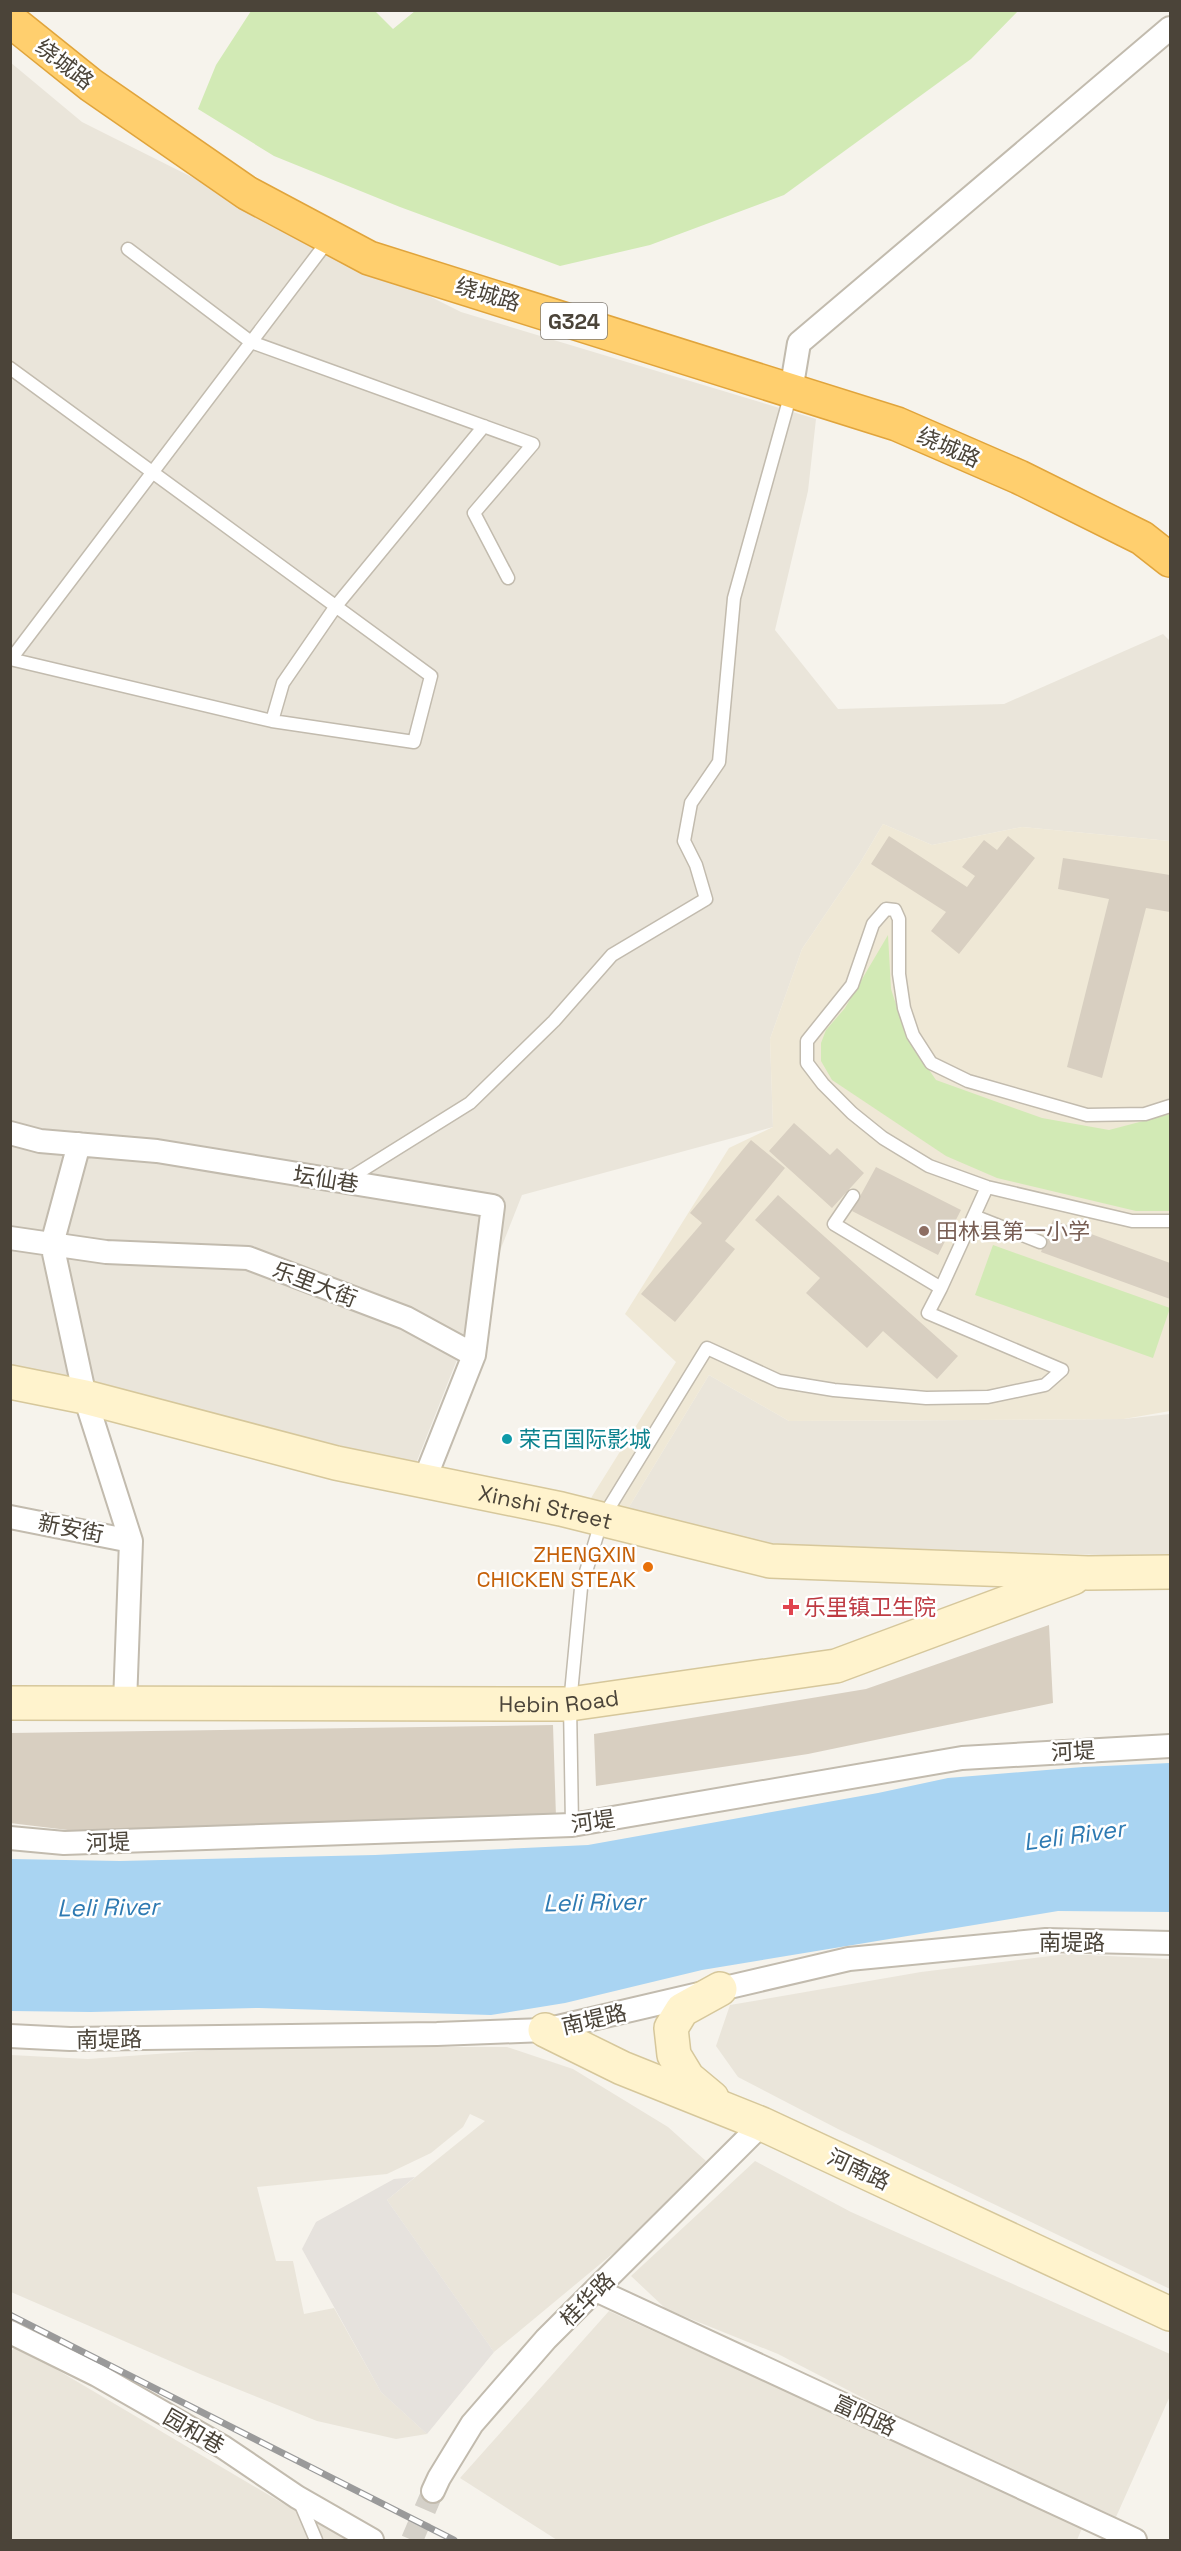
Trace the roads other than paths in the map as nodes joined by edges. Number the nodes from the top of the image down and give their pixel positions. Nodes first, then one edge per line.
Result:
1 (10, 20) edge
2 (1170, 28) edge
3 (330, 237) junction
4 (128, 249) dead end
5 (251, 342) junction
6 (10, 368) edge
7 (791, 391) junction
8 (484, 426) junction
9 (152, 472) junction
10 (1170, 560) edge
11 (508, 578) dead end
12 (336, 606) junction
13 (11, 659) edge
14 (272, 721) junction
15 (1170, 1106) edge
16 (10, 1133) edge
17 (79, 1144) junction
18 (344, 1182) junction
19 (987, 1186) junction
20 (853, 1196) dead end
21 (974, 1215) junction
22 (1170, 1221) edge
23 (10, 1238) edge
24 (1040, 1242) dead end
25 (52, 1244) junction
26 (941, 1288) junction
27 (474, 1355) junction
28 (10, 1382) edge
29 (85, 1397) junction
30 (424, 1481) junction
31 (10, 1517) edge
32 (602, 1519) junction
33 (131, 1541) junction
34 (1001, 1569) junction
35 (1170, 1572) edge
36 (1088, 1573) junction
37 (1001, 1605) junction
38 (10, 1703) edge
39 (125, 1703) junction
40 (570, 1704) junction
41 (1170, 1746) edge
42 (572, 1825) junction
43 (10, 1838) edge
44 (1170, 1943) edge
45 (720, 1989) junction
46 (545, 2030) junction
47 (10, 2036) edge
48 (725, 2109) junction
49 (762, 2124) junction
50 (596, 2290) junction
51 (1170, 2314) edge
52 (10, 2332) edge
53 (433, 2491) tunnel mouth
54 (297, 2497) junction
55 (316, 2541) edge
56 (372, 2541) edge
57 (1135, 2541) edge

1 - 3 highway, 绕城路 / G324
2 - 7 street
3 - 5 lane
3 - 7 highway, 绕城路 / G324
4 - 5 lane
5 - 8 lane
5 - 9 lane
6 - 9 lane
7 - 10 highway, 绕城路 / G324
7 - 18 lane
8 - 11 lane
8 - 12 lane
9 - 12 lane
9 - 13 lane
12 - 14 lane
12 - 14 lane
13 - 14 lane
15 - 19 lane
16 - 17 street, 坛仙巷
17 - 18 street, 坛仙巷
17 - 25 street
18 - 27 street, 坛仙巷
19 - 21 lane
19 - 22 lane
20 - 26 lane
21 - 24 lane
21 - 26 lane
23 - 25 street, 乐里大街
25 - 27 street, 乐里大街
25 - 29 street
26 - 32 lane
27 - 30 street
28 - 29 street, Xinshi Street
29 - 30 street, Xinshi Street
29 - 33 street
30 - 32 street, Xinshi Street
31 - 33 street, 新安街
32 - 34 street, Xinshi Street
32 - 40 lane
33 - 39 street
34 - 36 street, Xinshi Street
34 - 37 street
35 - 36 street, Xinshi Street
36 - 37 street, Hebin Road
37 - 40 street, Hebin Road
38 - 39 street, Hebin Road
39 - 40 street, Hebin Road
40 - 42 lane
41 - 42 street, 河堤
42 - 43 street, 河堤
44 - 45 street, 南堤路
45 - 46 street, 南堤路
45 - 48 street
46 - 47 street, 南堤路
46 - 48 street, 河南路
48 - 49 street, 河南路
49 - 50 street, 桂华路
49 - 51 street, 河南路
50 - 53 street, 桂华路
50 - 57 street, 富阳路
52 - 54 street, 园和巷
54 - 55 lane
54 - 56 street, 园和巷

